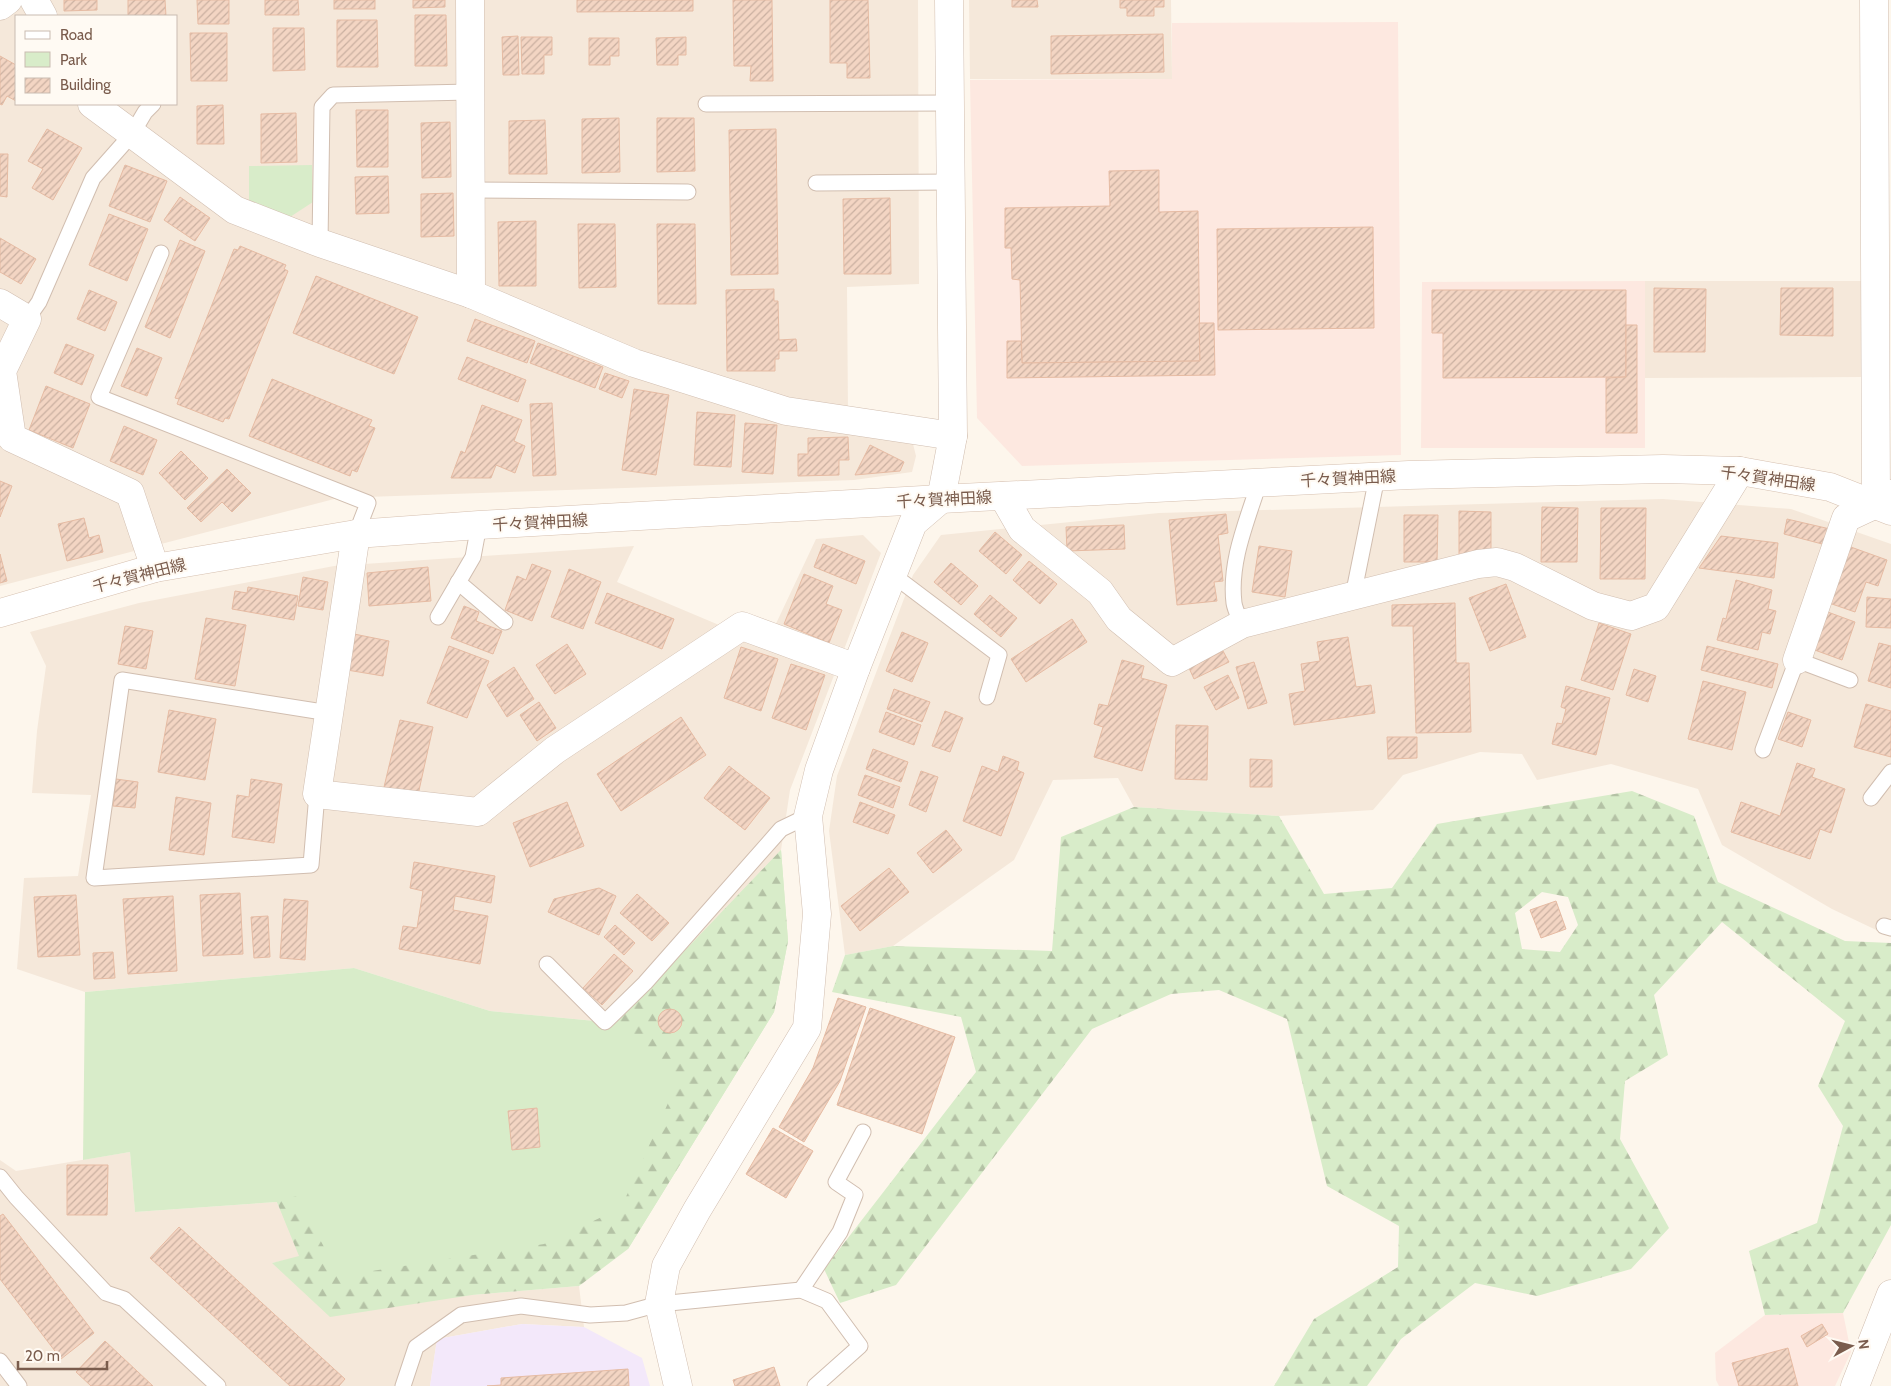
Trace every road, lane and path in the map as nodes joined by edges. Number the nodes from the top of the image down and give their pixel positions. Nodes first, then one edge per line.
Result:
1 (8, 0) edge
2 (34, 0) edge
3 (470, 0) edge
4 (949, 0) edge
5 (1874, 0) edge
6 (0, 6) edge
7 (42, 15) edge
8 (470, 92) junction
9 (950, 103) junction
10 (706, 104) dead end
11 (93, 105) edge
12 (152, 105) edge
13 (132, 134) junction
14 (951, 182) junction
15 (816, 183) dead end
16 (471, 190) junction
17 (688, 192) dead end
18 (320, 243) junction
19 (162, 253) dead end
20 (471, 294) junction
21 (0, 303) edge
22 (27, 319) junction
23 (953, 436) junction
24 (1740, 470) junction
25 (1377, 477) junction
26 (1259, 483) junction
27 (1003, 496) junction
28 (941, 499) junction
29 (1886, 503) edge
30 (479, 525) junction
31 (356, 534) junction
32 (155, 568) junction
33 (893, 575) junction
34 (458, 582) junction
35 (1353, 596) junction
36 (0, 613) edge
37 (438, 617) dead end
38 (504, 622) dead end
39 (1242, 624) junction
40 (1797, 660) junction
41 (856, 668) junction
42 (1850, 680) dead end
43 (987, 697) dead end
44 (329, 714) junction
45 (1763, 750) dead end
46 (1891, 772) edge
47 (316, 794) junction
48 (1871, 798) dead end
49 (808, 816) junction
50 (547, 964) dead end
51 (863, 1132) dead end
52 (0, 1177) edge
53 (801, 1290) junction
54 (1891, 1294) edge
55 (660, 1304) junction
56 (0, 1361) edge
57 (19, 1386) edge
58 (218, 1386) edge
59 (403, 1386) edge
60 (678, 1386) edge
61 (815, 1386) edge
62 (1855, 1386) edge

1 - 6 street
2 - 7 street
3 - 8 street
4 - 9 street
5 - 29 street
8 - 16 street
8 - 18 lane
9 - 10 lane
9 - 14 street
11 - 13 street
12 - 13 lane
13 - 18 street
13 - 22 lane
14 - 15 lane
14 - 23 street
16 - 17 lane
16 - 20 street
18 - 20 street
19 - 31 lane
20 - 23 street
21 - 22 street
22 - 32 street
23 - 28 street
24 - 25 street, 千々賀神田線
24 - 29 street, 千々賀神田線
24 - 35 street
25 - 26 street, 千々賀神田線
25 - 35 lane
26 - 27 street, 千々賀神田線
26 - 39 lane
27 - 28 street, 千々賀神田線
27 - 39 street
28 - 30 street, 千々賀神田線
28 - 33 street
29 - 40 street
30 - 31 street, 千々賀神田線
30 - 34 lane
31 - 32 street, 千々賀神田線
31 - 44 street
32 - 36 street, 千々賀神田線
33 - 41 street
33 - 43 lane
34 - 37 lane
34 - 38 lane
35 - 39 street
40 - 42 lane
40 - 45 lane
41 - 47 street
41 - 49 street
44 - 47 street
44 - 47 lane
46 - 48 lane
49 - 50 lane
49 - 55 street
51 - 53 lane
52 - 58 lane
53 - 55 lane
53 - 61 lane
54 - 62 street
55 - 59 lane
55 - 60 street
56 - 57 lane

